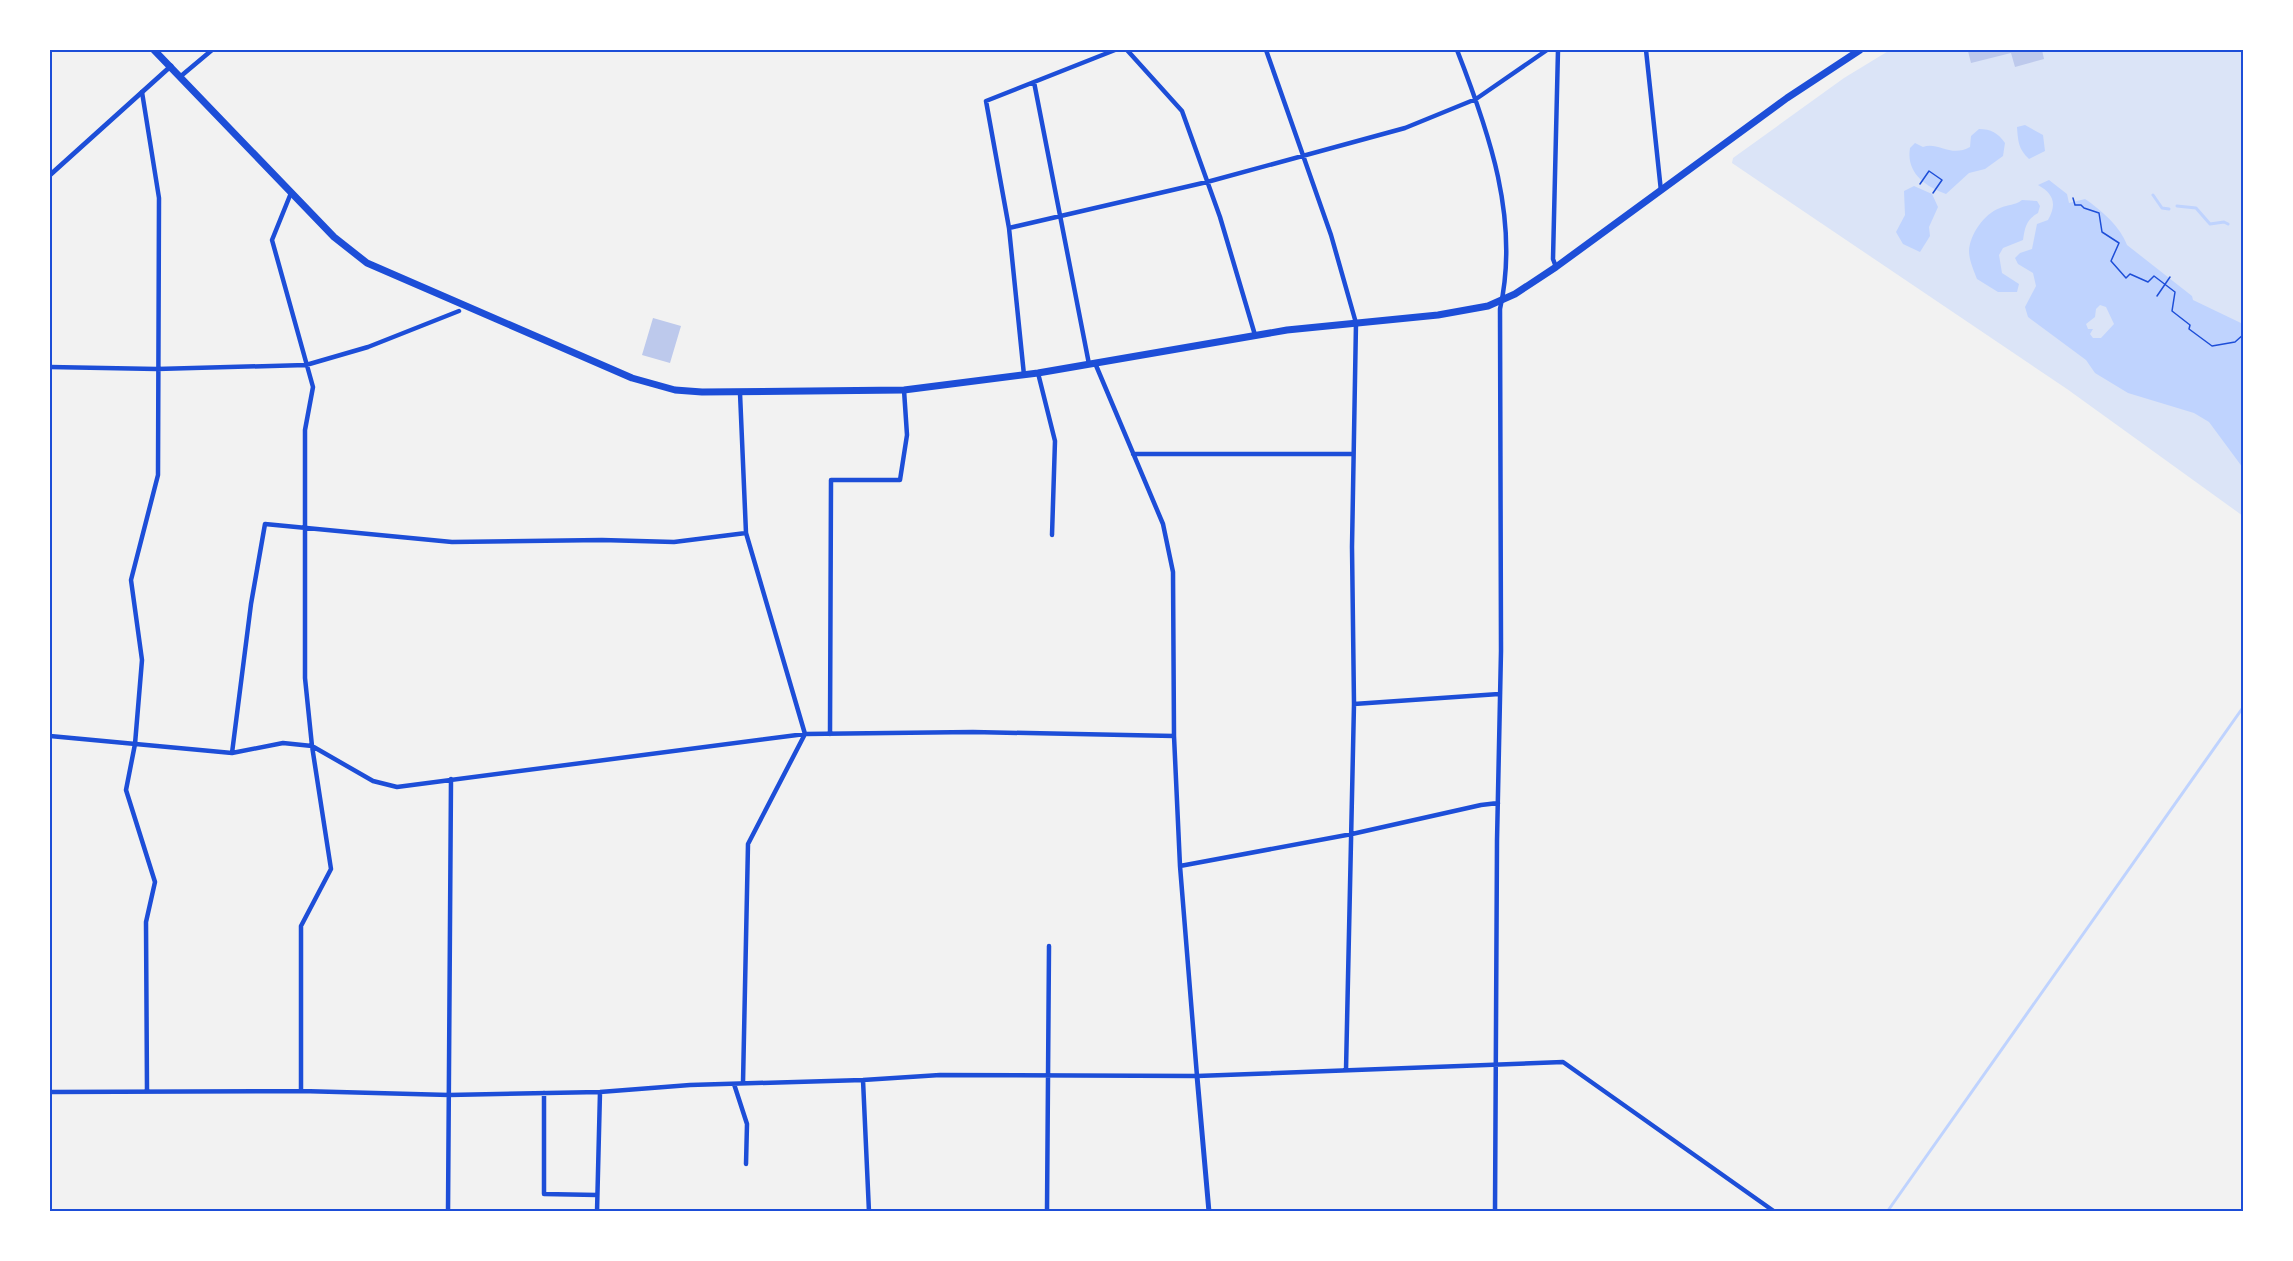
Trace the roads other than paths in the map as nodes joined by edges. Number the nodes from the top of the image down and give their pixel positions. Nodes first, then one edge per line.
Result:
1 (154, 50) edge
2 (212, 50) edge
3 (1115, 50) edge
4 (1126, 50) edge
5 (1266, 50) edge
6 (1457, 50) edge
7 (1547, 50) edge
8 (1558, 50) edge
9 (1646, 50) edge
10 (1860, 50) edge
11 (171, 66) junction
12 (181, 76) junction
13 (1034, 82) junction
14 (142, 92) junction
15 (1476, 99) junction
16 (1305, 156) junction
17 (50, 175) edge
18 (1207, 182) junction
19 (1661, 191) junction
20 (291, 193) junction
21 (1060, 216) junction
22 (1010, 228) junction
23 (1556, 267) junction
24 (1502, 301) junction
25 (459, 311) dead end
26 (1356, 322) junction
27 (1255, 335) junction
28 (1092, 364) junction
29 (306, 366) junction
30 (50, 367) edge
31 (157, 369) junction
32 (1038, 373) junction
33 (1024, 375) junction
34 (904, 390) junction
35 (740, 393) junction
36 (1133, 454) junction
37 (1353, 454) junction
38 (305, 526) junction
39 (746, 533) junction
40 (1052, 535) dead end
41 (1499, 694) junction
42 (1354, 704) junction
43 (805, 734) junction
44 (830, 734) junction
45 (50, 736) edge
46 (1174, 736) junction
47 (135, 744) junction
48 (312, 746) junction
49 (232, 753) junction
50 (451, 779) junction
51 (1498, 803) junction
52 (1352, 834) junction
53 (1180, 866) junction
54 (1049, 946) dead end
55 (1496, 1065) junction
56 (1346, 1070) junction
57 (1049, 1076) junction
58 (1197, 1076) junction
59 (863, 1080) junction
60 (743, 1083) junction
61 (734, 1084) junction
62 (147, 1091) junction
63 (301, 1091) junction
64 (50, 1092) edge
65 (600, 1092) junction
66 (544, 1093) junction
67 (449, 1095) junction
68 (746, 1164) dead end
69 (597, 1196) junction
70 (448, 1212) edge
71 (597, 1212) edge
72 (869, 1212) edge
73 (1047, 1212) edge
74 (1209, 1212) edge
75 (1495, 1212) edge
76 (1775, 1212) edge

1 - 11 main road
2 - 12 street
3 - 13 street
4 - 18 street
5 - 16 street
6 - 15 street
7 - 15 street
8 - 23 street
9 - 19 street
10 - 19 main road
11 - 12 main road
11 - 14 street
12 - 20 main road
13 - 21 street
13 - 22 street
14 - 17 street
14 - 31 street
15 - 16 street
15 - 24 street
16 - 18 street
16 - 26 street
18 - 21 street
18 - 27 street
19 - 23 main road
20 - 29 street
20 - 35 main road
21 - 22 street
21 - 28 street
22 - 33 street
23 - 24 main road
24 - 26 main road
24 - 41 street
25 - 29 street
26 - 27 main road
26 - 37 street
27 - 28 main road
28 - 32 main road
28 - 36 street
29 - 31 street
29 - 38 street
30 - 31 street
31 - 47 street
32 - 33 main road
32 - 40 street
33 - 34 main road
34 - 35 main road
34 - 44 street
35 - 39 street
36 - 37 street
36 - 46 street
37 - 42 street
38 - 39 street
38 - 48 street
38 - 49 street
39 - 43 street
41 - 42 street
41 - 51 street
42 - 52 street
43 - 44 street
43 - 50 street
43 - 60 street
44 - 46 street
45 - 47 street
46 - 53 street
47 - 49 street
47 - 62 street
48 - 49 street
48 - 50 street
48 - 63 street
50 - 67 street
51 - 52 street
51 - 55 street
52 - 53 street
52 - 56 street
53 - 58 street
54 - 57 street
55 - 56 street
55 - 75 street
55 - 76 street
56 - 58 street
57 - 58 street
57 - 59 street
57 - 73 street
58 - 74 street
59 - 60 street
59 - 72 street
60 - 61 street
61 - 65 street
61 - 68 street
62 - 63 street
62 - 64 street
63 - 67 street
65 - 66 street
65 - 69 street
66 - 67 street
66 - 69 street
67 - 70 street
69 - 71 street

